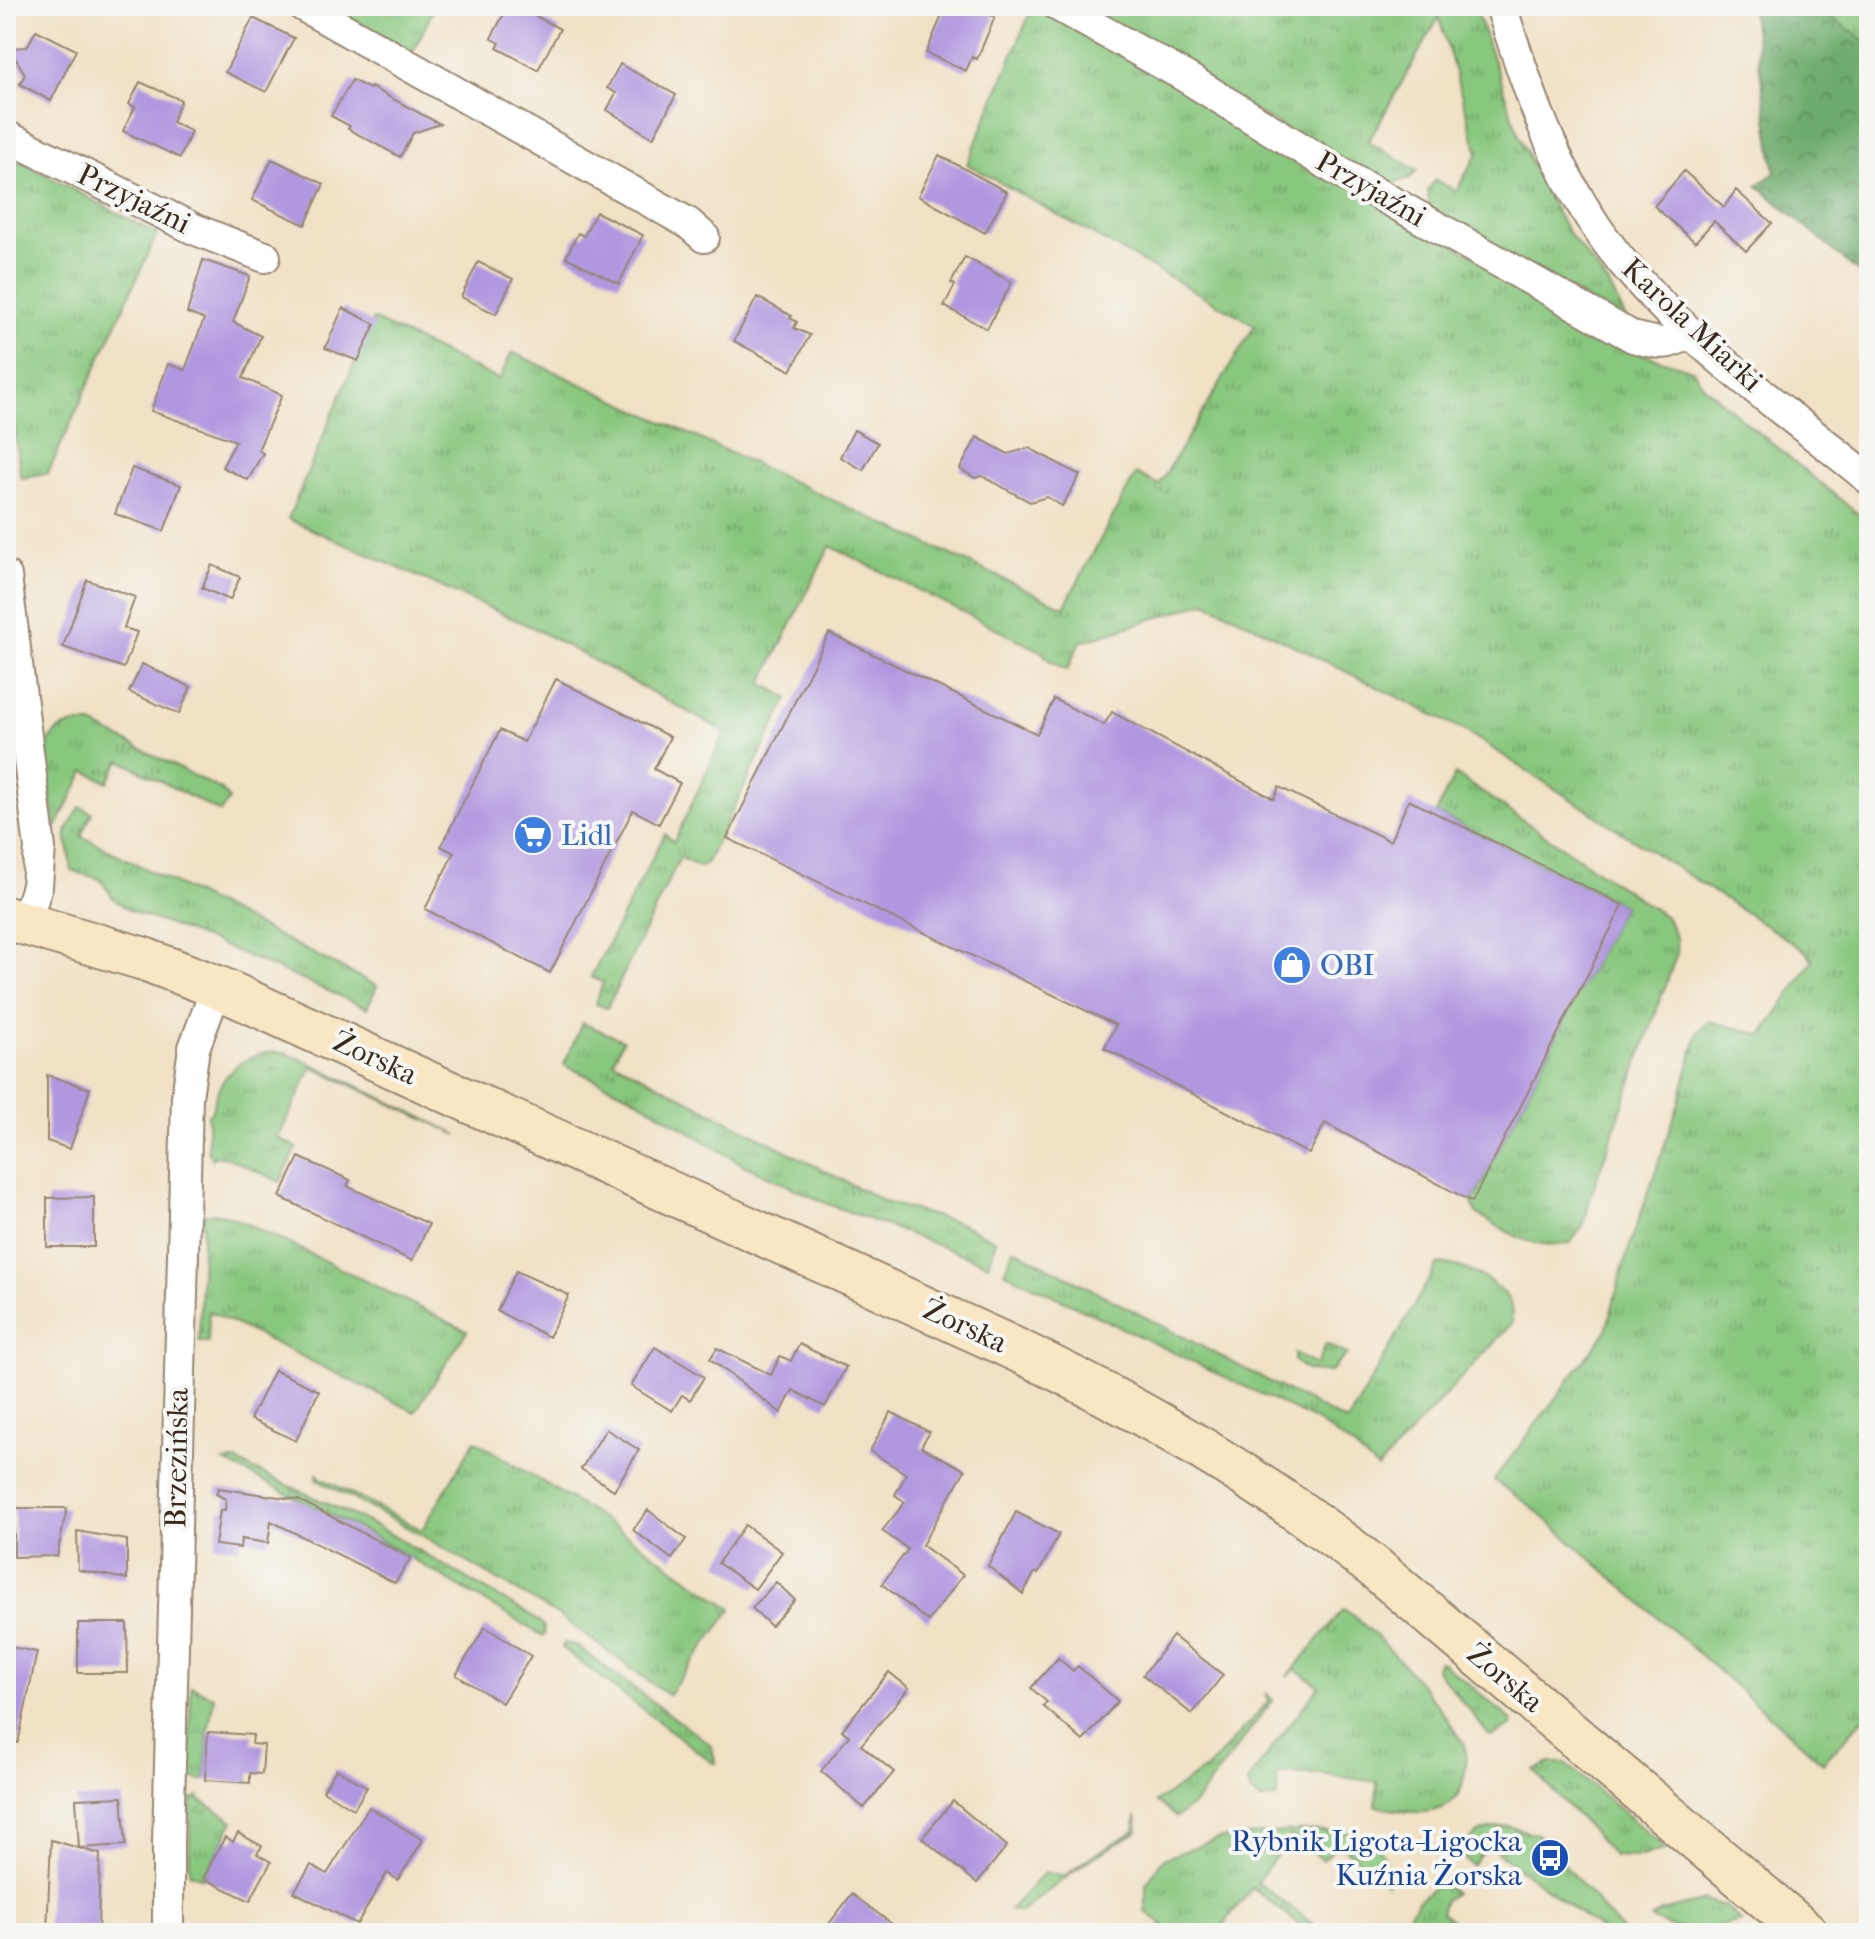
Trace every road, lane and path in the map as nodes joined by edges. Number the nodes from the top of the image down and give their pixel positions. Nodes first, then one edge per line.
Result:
1 (303, 6) edge
2 (1058, 6) edge
3 (1501, 6) edge
4 (6, 136) edge
5 (704, 237) dead end
6 (265, 257) dead end
7 (1690, 332) junction
8 (1869, 479) edge
9 (6, 576) edge
10 (15, 921) edge
11 (217, 987) junction
12 (168, 1933) edge
13 (1807, 1933) edge

1 - 5 street
2 - 7 street, Przyjaźni
3 - 7 street, Karola Miarki
4 - 6 street, Przyjaźni
7 - 8 street, Karola Miarki
9 - 10 street
10 - 11 main road, Żorska
11 - 12 street, Brzezińska
11 - 13 main road, Żorska

